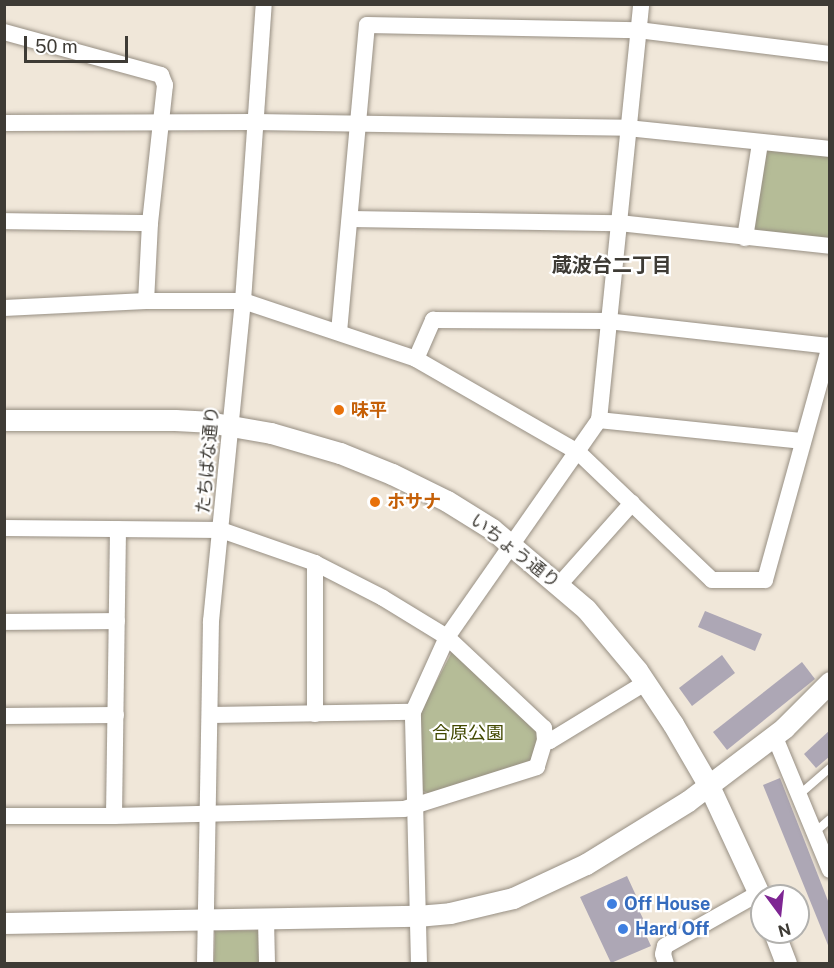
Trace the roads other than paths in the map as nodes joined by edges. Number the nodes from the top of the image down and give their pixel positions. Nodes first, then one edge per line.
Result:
1 (264, 4) edge
2 (641, 4) edge
3 (638, 30) junction
4 (4, 32) edge
5 (830, 54) edge
6 (161, 122) junction
7 (255, 122) junction
8 (4, 123) edge
9 (358, 125) junction
10 (628, 128) junction
11 (759, 143) junction
12 (830, 150) edge
13 (350, 219) junction
14 (4, 220) edge
15 (150, 223) junction
16 (619, 223) junction
17 (745, 238) junction
18 (830, 246) edge
19 (146, 301) junction
20 (243, 302) junction
21 (4, 308) edge
22 (607, 321) junction
23 (339, 332) junction
24 (829, 346) edge
25 (416, 359) junction
26 (4, 420) edge
27 (599, 420) junction
28 (229, 425) junction
29 (803, 441) junction
30 (578, 452) junction
31 (632, 503) junction
32 (4, 528) edge
33 (118, 529) junction
34 (221, 530) junction
35 (511, 544) junction
36 (315, 563) junction
37 (559, 585) junction
38 (117, 621) junction
39 (4, 622) edge
40 (447, 637) junction
41 (645, 682) junction
42 (830, 682) edge
43 (413, 712) junction
44 (315, 714) junction
45 (116, 715) junction
46 (211, 715) junction
47 (4, 716) edge
48 (774, 735) junction
49 (545, 740) junction
50 (830, 768) edge
51 (709, 786) junction
52 (800, 794) junction
53 (415, 807) junction
54 (210, 814) junction
55 (4, 816) edge
56 (114, 816) junction
57 (830, 819) edge
58 (815, 832) junction
59 (830, 870) edge
60 (755, 884) edge
61 (750, 903) edge
62 (417, 916) junction
63 (208, 919) junction
64 (266, 919) junction
65 (4, 923) edge
66 (779, 944) edge
67 (205, 963) edge
68 (267, 963) edge
69 (419, 963) edge
70 (666, 963) edge
71 (786, 963) edge

1 - 7 street, たちばな通り
2 - 3 street
3 - 5 street
3 - 9 street
3 - 10 street
4 - 6 street
6 - 7 street
6 - 8 street
6 - 15 street
7 - 9 street
7 - 20 street, たちばな通り
9 - 10 street
9 - 13 street
10 - 11 street
10 - 16 street
11 - 12 street
11 - 17 street
13 - 16 street
13 - 23 street
14 - 15 street
15 - 19 street
16 - 17 street
16 - 22 street
17 - 18 street
19 - 20 street
19 - 21 street
20 - 23 street
20 - 28 street, たちばな通り
22 - 24 street
22 - 25 street
22 - 27 street
23 - 25 street
24 - 29 street
25 - 30 street
26 - 28 street, いちょう通り
27 - 29 street
27 - 30 street
28 - 34 street, たちばな通り
28 - 35 street, いちょう通り
29 - 31 street
30 - 31 street
30 - 35 street
31 - 37 street
32 - 33 street
33 - 34 street
33 - 38 street
34 - 36 street
34 - 46 street, たちばな通り
35 - 37 street, いちょう通り
35 - 40 street
36 - 40 street
36 - 44 street
37 - 41 street, いちょう通り
38 - 39 street
38 - 45 street
40 - 43 street
40 - 49 street
41 - 49 street
41 - 51 street, いちょう通り
42 - 48 street
43 - 44 street
43 - 53 street
44 - 46 street
45 - 47 street
45 - 56 street
46 - 54 street, たちばな通り
48 - 51 street
48 - 52 street
49 - 53 street
50 - 52 lane
51 - 60 street, いちょう通り
51 - 62 street
52 - 58 street
53 - 54 street
53 - 62 street
54 - 56 street
54 - 63 street, たちばな通り
55 - 56 street
57 - 58 lane
58 - 59 street
61 - 70 street
62 - 64 street
62 - 69 street
63 - 64 street
63 - 65 street
63 - 67 street, たちばな通り
64 - 68 street
66 - 71 street

